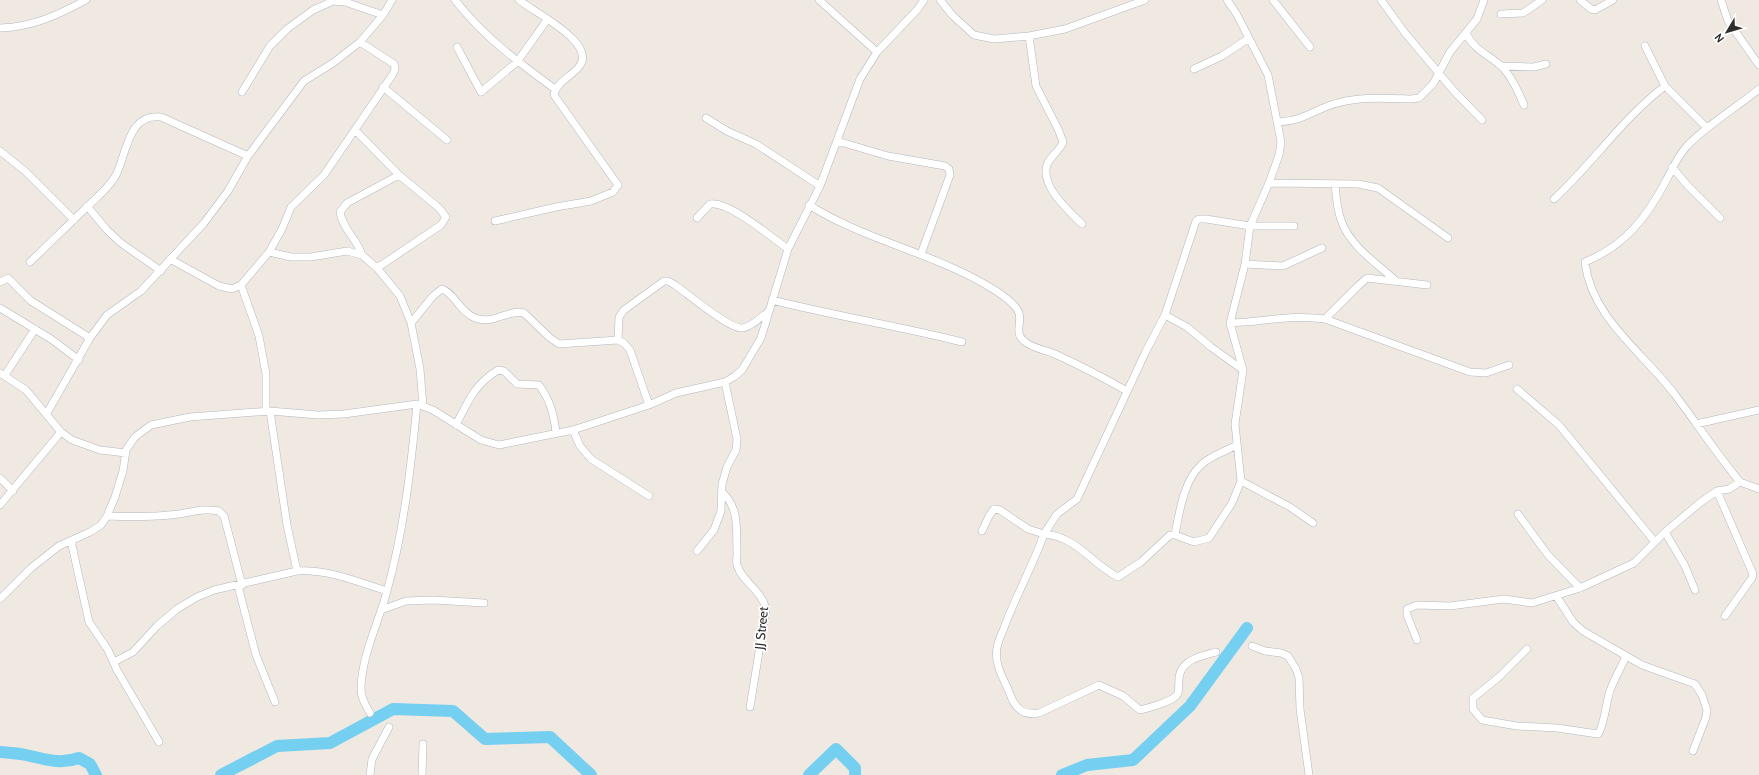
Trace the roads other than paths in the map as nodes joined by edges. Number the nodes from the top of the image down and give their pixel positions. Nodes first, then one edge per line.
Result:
1 (86, 0) edge
2 (392, 0) edge
3 (455, 0) edge
4 (519, 0) edge
5 (819, 0) edge
6 (924, 0) edge
7 (940, 0) edge
8 (1145, 0) edge
9 (1227, 0) edge
10 (1273, 0) edge
11 (1381, 0) edge
12 (1484, 0) edge
13 (1542, 0) edge
14 (1580, 0) edge
15 (1613, 0) edge
16 (1721, 0) edge
17 (1501, 14) dead end
18 (383, 15) junction
19 (547, 20) junction
20 (0, 28) edge
21 (1466, 33) junction
22 (1029, 36) junction
23 (1249, 38) junction
24 (360, 42) junction
25 (1645, 46) dead end
26 (457, 47) dead end
27 (1310, 48) dead end
28 (877, 52) junction
29 (517, 62) junction
30 (1546, 64) dead end
31 (1759, 65) edge
32 (1501, 66) junction
33 (1194, 69) dead end
34 (1438, 72) junction
35 (1665, 86) junction
36 (383, 87) junction
37 (556, 89) junction
38 (1759, 89) edge
39 (242, 92) dead end
40 (1524, 104) dead end
41 (706, 118) dead end
42 (1482, 120) dead end
43 (1279, 122) junction
44 (1706, 127) junction
45 (355, 130) junction
46 (446, 140) dead end
47 (837, 141) junction
48 (0, 151) edge
49 (248, 156) junction
50 (1672, 167) junction
51 (399, 175) junction
52 (1269, 183) junction
53 (1335, 184) junction
54 (820, 186) junction
55 (1554, 199) dead end
56 (809, 205) junction
57 (87, 206) junction
58 (697, 218) dead end
59 (1720, 218) dead end
60 (74, 220) junction
61 (495, 221) dead end
62 (1082, 224) dead end
63 (1250, 226) junction
64 (1294, 226) dead end
65 (1448, 238) dead end
66 (1322, 248) dead end
67 (788, 249) junction
68 (269, 252) junction
69 (921, 254) junction
70 (362, 255) junction
71 (170, 259) junction
72 (30, 262) dead end
73 (1245, 264) junction
74 (377, 268) junction
75 (161, 271) junction
76 (1395, 280) junction
77 (0, 282) edge
78 (1427, 284) dead end
79 (240, 285) junction
80 (772, 300) junction
81 (0, 308) edge
82 (769, 311) junction
83 (1165, 315) junction
84 (1325, 319) junction
85 (411, 323) junction
86 (1230, 323) junction
87 (35, 329) junction
88 (90, 338) junction
89 (618, 340) junction
90 (962, 342) dead end
91 (78, 360) junction
92 (1509, 365) dead end
93 (1243, 370) junction
94 (2, 374) edge
95 (725, 382) junction
96 (1517, 389) dead end
97 (1127, 391) junction
98 (420, 405) junction
99 (648, 405) junction
100 (1759, 410) edge
101 (268, 411) junction
102 (47, 413) junction
103 (456, 424) junction
104 (1696, 424) junction
105 (573, 430) junction
106 (61, 432) junction
107 (556, 433) junction
108 (1237, 445) junction
109 (126, 453) junction
110 (0, 478) edge
111 (1241, 481) junction
112 (1740, 482) junction
113 (1758, 486) edge
114 (13, 491) junction
115 (1717, 491) junction
116 (722, 492) junction
117 (649, 496) dead end
118 (0, 504) edge
119 (1518, 514) dead end
120 (107, 516) junction
121 (1313, 523) dead end
122 (982, 532) dead end
123 (1665, 532) junction
124 (1044, 534) junction
125 (1175, 534) junction
126 (71, 541) junction
127 (1654, 542) junction
128 (697, 552) dead end
129 (297, 571) junction
130 (240, 585) junction
131 (1580, 588) junction
132 (1695, 590) dead end
133 (388, 591) junction
134 (1557, 597) junction
135 (0, 599) edge
136 (484, 603) dead end
137 (381, 610) junction
138 (1725, 616) dead end
139 (1416, 640) dead end
140 (1252, 646) dead end
141 (1527, 649) dead end
142 (1216, 652) dead end
143 (1626, 656) junction
144 (114, 662) junction
145 (275, 702) dead end
146 (750, 707) dead end
147 (370, 713) dead end
148 (389, 726) dead end
149 (159, 742) dead end
150 (423, 744) dead end
151 (1693, 751) dead end
152 (370, 775) edge
153 (422, 775) edge
154 (1309, 775) edge

1 - 20 street
2 - 18 street
3 - 29 street
4 - 19 street
5 - 28 street
6 - 28 street
7 - 22 street
8 - 22 street
9 - 23 street
10 - 27 street
11 - 34 street
12 - 21 street
13 - 17 street
14 - 15 street
16 - 31 street
18 - 24 street
18 - 39 street
19 - 29 street
19 - 37 street
21 - 32 street
21 - 34 street
22 - 62 street
23 - 33 street
23 - 43 street
24 - 36 street
24 - 49 street
25 - 35 street
26 - 29 street
28 - 47 street
29 - 37 street
30 - 32 street
32 - 40 street
34 - 42 street
34 - 43 street
35 - 44 street
35 - 55 street
36 - 45 street
36 - 46 street
37 - 61 street
38 - 44 street
41 - 54 street
43 - 52 street
44 - 50 street
45 - 51 street
45 - 68 street
47 - 54 street
47 - 69 street
48 - 60 street
49 - 57 street
49 - 71 street
50 - 59 street
50 - 104 street
51 - 70 street
51 - 74 street
52 - 53 street
52 - 63 street
53 - 65 street
53 - 76 street
54 - 56 street
56 - 67 street
56 - 69 street
57 - 60 street
57 - 75 street
58 - 67 street
60 - 72 street
63 - 64 street
63 - 73 street
63 - 83 street
66 - 73 street
67 - 80 street
68 - 70 street
68 - 79 street
69 - 97 street
70 - 74 street
71 - 75 street
71 - 79 street
73 - 86 street
74 - 85 street
75 - 88 street
76 - 78 street
76 - 84 street
77 - 88 street
79 - 101 street
80 - 82 street
80 - 90 street
81 - 87 street
82 - 89 street
82 - 95 street
83 - 93 street
83 - 97 street
84 - 86 street
84 - 92 street
85 - 89 street
85 - 98 street
86 - 93 street
87 - 91 street
87 - 94 street
88 - 91 street
89 - 99 street
91 - 102 street
93 - 108 street
94 - 102 street
95 - 99 street
95 - 116 street
96 - 127 street
97 - 124 street
98 - 101 street
98 - 103 street
98 - 133 street
99 - 105 street
100 - 104 street
101 - 109 street
101 - 129 street
102 - 106 street
103 - 107 street
103 - 107 street
104 - 112 street
105 - 107 street
105 - 117 street
106 - 109 street
106 - 114 street
108 - 111 street
108 - 125 street
109 - 120 street
110 - 114 street
111 - 121 street
111 - 125 street
112 - 113 street
112 - 115 street
114 - 118 street
115 - 123 street
115 - 138 street
116 - 128 street
116 - 146 street, JJ Street
119 - 131 street
120 - 126 street
120 - 130 street
122 - 124 street
123 - 127 street
123 - 132 street
124 - 125 street
124 - 142 street
126 - 135 street
126 - 144 street
127 - 131 street
129 - 130 street
129 - 133 street
130 - 144 street
130 - 145 street
131 - 134 street
133 - 137 street
134 - 139 street
134 - 143 street
136 - 137 street
137 - 147 street
140 - 154 street
141 - 143 street
143 - 151 street
144 - 149 street
148 - 152 street
150 - 153 street

